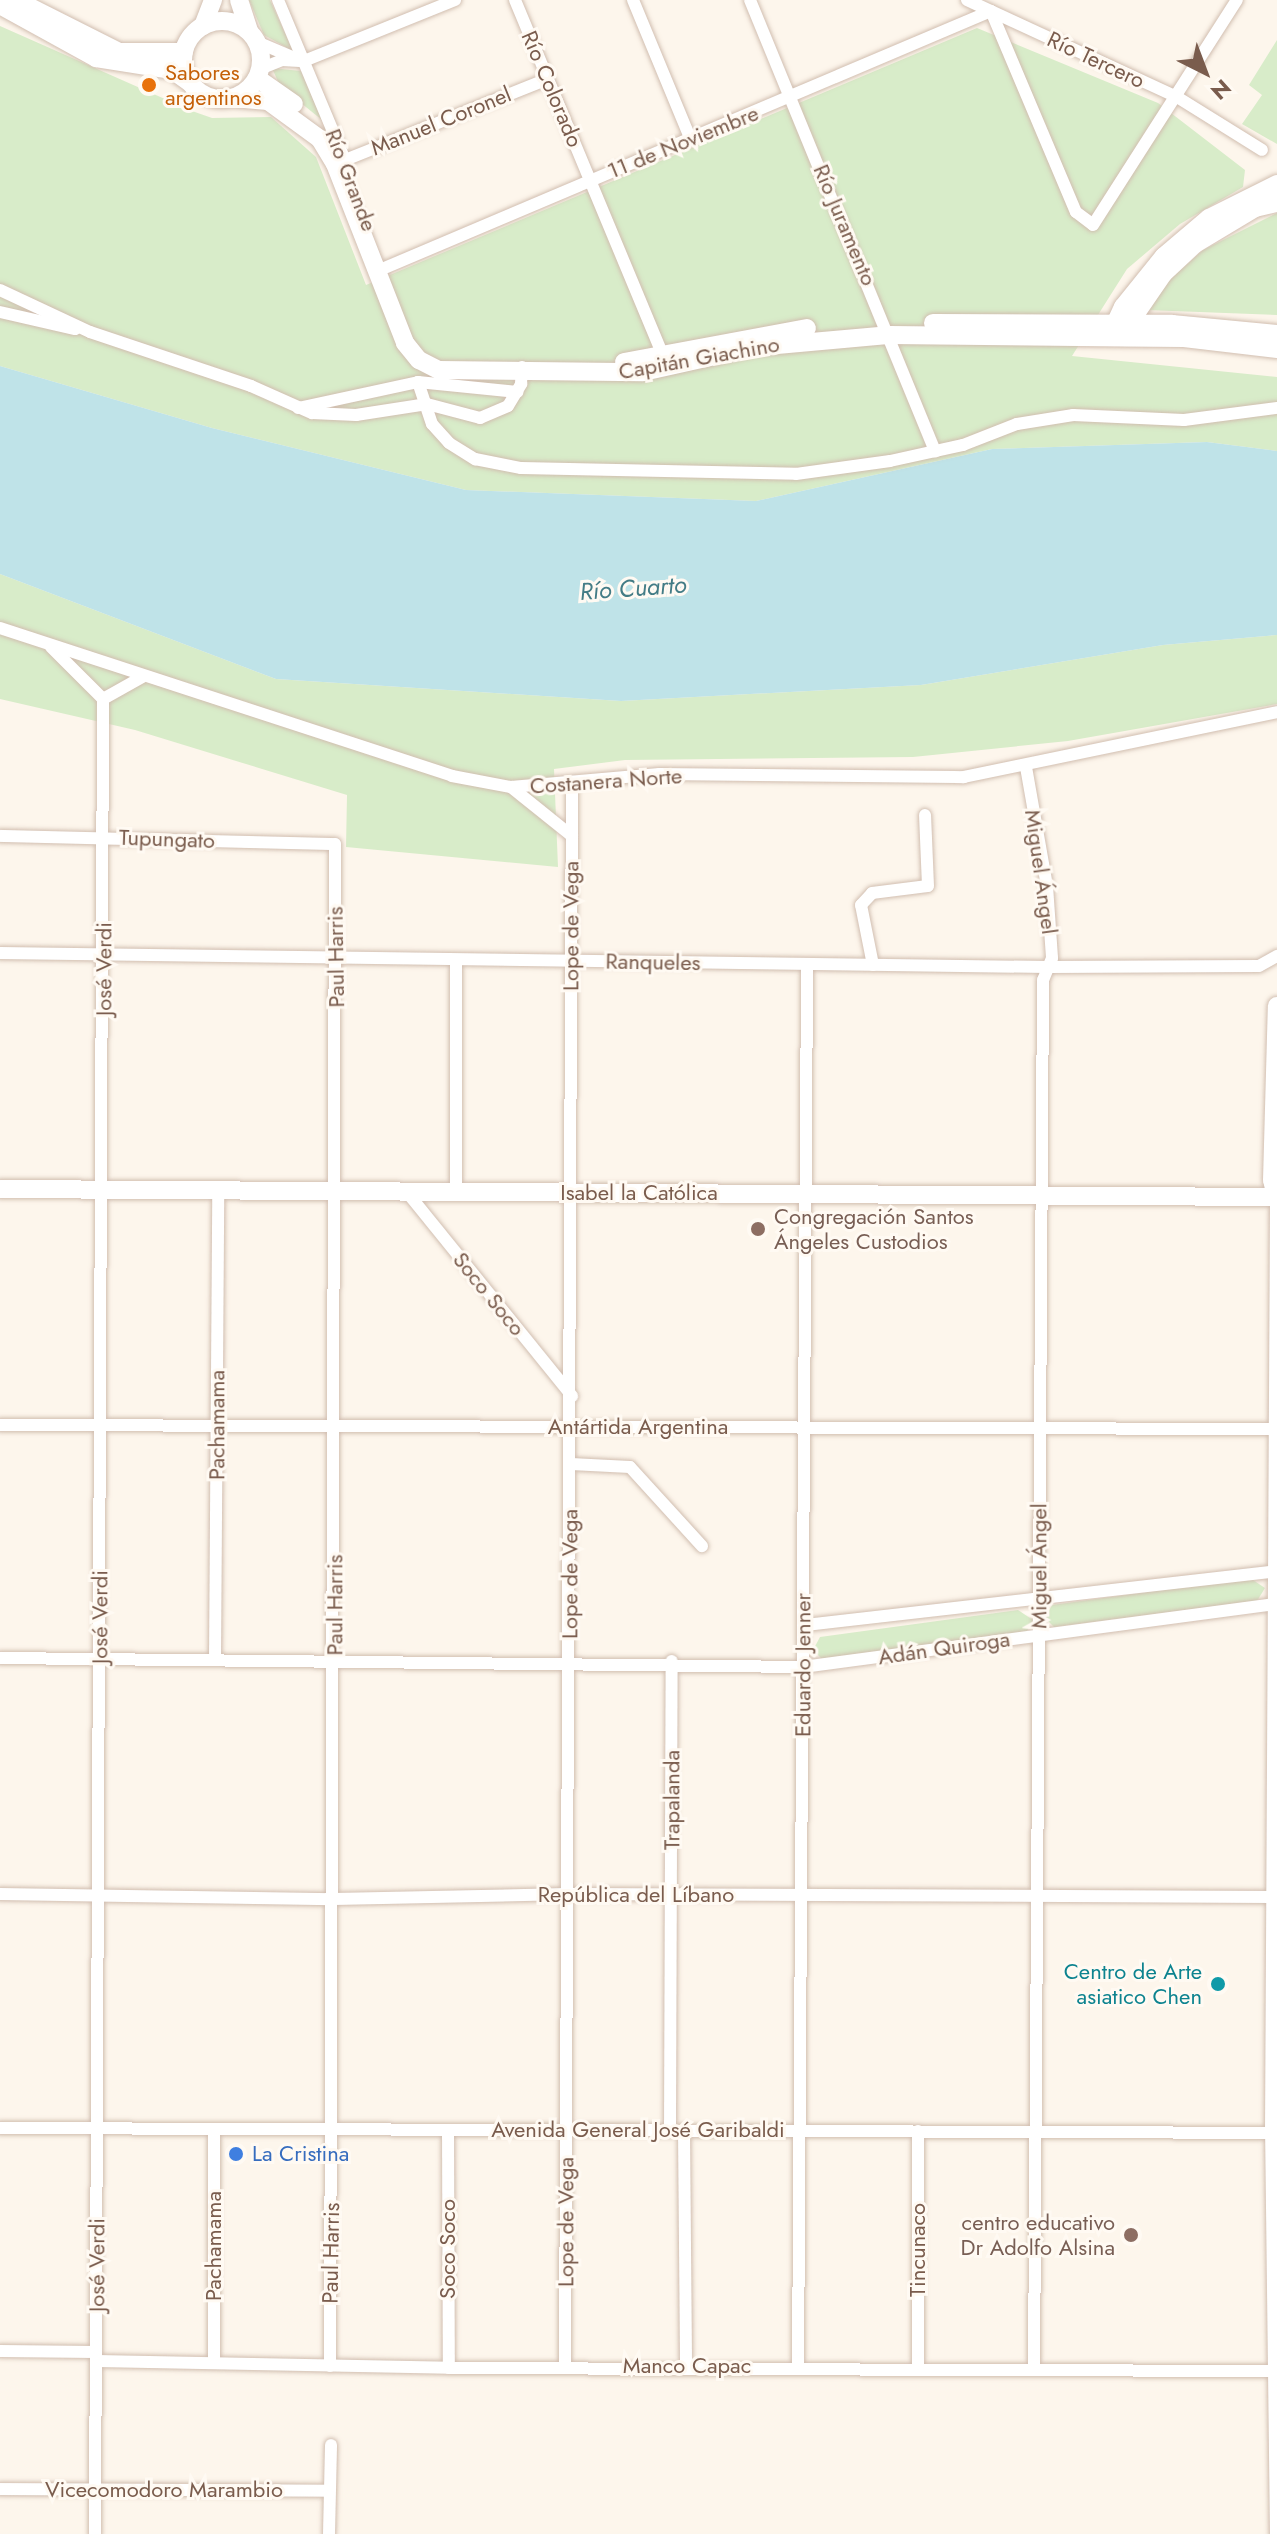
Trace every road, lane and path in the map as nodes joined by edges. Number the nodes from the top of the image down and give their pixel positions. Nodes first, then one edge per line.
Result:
1 (16, 0) edge
2 (213, 0) edge
3 (239, 0) edge
4 (278, 0) edge
5 (455, 0) edge
6 (515, 0) edge
7 (633, 0) edge
8 (750, 0) edge
9 (967, 0) edge
10 (1231, 2) edge
11 (0, 5) edge
12 (991, 11) junction
13 (203, 26) junction
14 (253, 36) junction
15 (184, 52) junction
16 (304, 61) junction
17 (259, 74) junction
18 (547, 79) junction
19 (189, 82) junction
20 (1177, 97) junction
21 (233, 98) junction
22 (792, 98) junction
23 (691, 140) junction
24 (1262, 150) dead end
25 (340, 162) junction
26 (590, 180) junction
27 (1277, 184) edge
28 (1277, 203) edge
29 (379, 270) junction
30 (0, 290) edge
31 (0, 312) edge
32 (888, 329) junction
33 (1120, 331) junction
34 (90, 332) junction
35 (1277, 334) edge
36 (1277, 349) edge
37 (431, 356) joint
38 (663, 356) junction
39 (521, 376) junction
40 (418, 382) junction
41 (427, 404) junction
42 (298, 408) junction
43 (1277, 408) edge
44 (935, 452) junction
45 (0, 628) edge
46 (49, 645) junction
47 (142, 677) junction
48 (103, 699) junction
49 (1277, 712) edge
50 (1026, 767) junction
51 (572, 784) junction
52 (511, 787) junction
53 (925, 815) dead end
54 (0, 836) edge
55 (572, 836) junction
56 (104, 837) junction
57 (335, 844) joint
58 (104, 952) junction
59 (0, 953) edge
60 (337, 956) junction
61 (1277, 956) edge
62 (456, 960) junction
63 (570, 961) junction
64 (807, 964) junction
65 (873, 965) junction
66 (1048, 967) junction
67 (1277, 1006) edge
68 (0, 1189) edge
69 (102, 1190) junction
70 (218, 1190) junction
71 (337, 1191) junction
72 (406, 1191) junction
73 (456, 1192) junction
74 (573, 1192) junction
75 (806, 1194) junction
76 (1042, 1195) junction
77 (1277, 1196) edge
78 (572, 1396) junction
79 (0, 1425) edge
80 (101, 1425) junction
81 (217, 1425) junction
82 (336, 1426) junction
83 (572, 1427) junction
84 (801, 1428) junction
85 (1040, 1428) junction
86 (1276, 1429) edge
87 (571, 1464) junction
88 (702, 1546) dead end
89 (1276, 1572) edge
90 (1039, 1596) junction
91 (1275, 1604) edge
92 (805, 1625) junction
93 (1039, 1635) junction
94 (0, 1658) edge
95 (1276, 1659) edge
96 (215, 1660) junction
97 (335, 1660) junction
98 (99, 1661) junction
99 (570, 1661) junction
100 (672, 1661) junction
101 (803, 1667) junction
102 (1275, 1869) edge
103 (0, 1894) edge
104 (98, 1894) junction
105 (568, 1894) junction
106 (671, 1894) junction
107 (802, 1895) junction
108 (1037, 1896) junction
109 (1272, 1897) junction
110 (334, 1899) junction
111 (0, 2128) edge
112 (97, 2128) junction
113 (214, 2129) junction
114 (333, 2129) junction
115 (448, 2130) junction
116 (566, 2130) junction
117 (670, 2130) junction
118 (684, 2130) junction
119 (802, 2131) junction
120 (918, 2131) junction
121 (1035, 2132) junction
122 (1274, 2132) edge
123 (0, 2351) edge
124 (97, 2356) junction
125 (214, 2362) junction
126 (565, 2365) junction
127 (330, 2366) junction
128 (686, 2366) junction
129 (798, 2367) junction
130 (449, 2368) junction
131 (918, 2368) junction
132 (1034, 2369) junction
133 (1276, 2371) edge
134 (331, 2445) dead end
135 (0, 2489) edge
136 (95, 2490) junction
137 (329, 2491) junction
138 (95, 2534) edge
139 (329, 2534) edge
140 (1276, 2534) edge

1 - 15 main road
2 - 13 main road
3 - 14 main road
4 - 16 street, Río Grande
5 - 16 street
6 - 18 street, Río Colorado
7 - 23 street
8 - 22 street, Río Juramento
9 - 12 street, Río Tercero
10 - 20 street
11 - 19 main road
12 - 20 street, Río Tercero
12 - 20 street
12 - 22 street, 11 de Noviembre
13 - 14 main road
13 - 15 main road
14 - 16 street
14 - 17 main road
15 - 19 main road
16 - 17 street
16 - 25 street, Río Grande
17 - 21 main road
17 - 25 main road
18 - 25 street, Manuel Coronel
18 - 26 street, Río Colorado
19 - 21 main road
20 - 24 street, Río Tercero
21 - 25 main road
22 - 23 street, 11 de Noviembre
22 - 32 street, Río Juramento
23 - 26 street, 11 de Noviembre
25 - 29 main road, Río Grande
26 - 29 street, 11 de Noviembre
26 - 38 street, Río Colorado
27 - 33 main road
28 - 33 main road
29 - 37 main road, Río Grande
29 - 39 main road, Capitán Giachino
30 - 34 street
31 - 34 street
32 - 33 main road, Capitán Giachino
32 - 38 main road, Capitán Giachino
32 - 39 main road, Capitán Giachino
32 - 44 street, Río Juramento
33 - 35 main road, Capitán Giachino
33 - 36 main road, Capitán Giachino
34 - 42 street
37 - 39 main road, Capitán Giachino
38 - 39 main road, Capitán Giachino
39 - 40 street
39 - 41 street
40 - 41 street
40 - 42 street
41 - 42 street
41 - 44 street
43 - 44 street
45 - 46 street, Costanera Norte
46 - 47 street, Costanera Norte
46 - 48 street
47 - 48 street
47 - 52 street, Costanera Norte
48 - 56 street, José Verdi
49 - 50 street, Costanera Norte
50 - 51 street, Costanera Norte
50 - 66 street, Miguel Ángel
51 - 52 street, Costanera Norte
51 - 55 street, Lope de Vega
52 - 55 street
53 - 65 street
54 - 56 street, Tupungato
55 - 63 street, Lope de Vega
56 - 57 street, Tupungato
56 - 58 street, José Verdi
57 - 60 street, Paul Harris
58 - 59 street, Ranqueles
58 - 60 street, Ranqueles
58 - 69 street, José Verdi
60 - 62 street, Ranqueles
60 - 71 street, Paul Harris
61 - 66 street, Ranqueles
62 - 63 street, Ranqueles
62 - 73 street
63 - 64 street, Ranqueles
63 - 74 street, Lope de Vega
64 - 65 street, Ranqueles
64 - 75 street, Eduardo Jenner
65 - 66 street, Ranqueles
66 - 76 street, Miguel Ángel
67 - 77 main road
68 - 69 main road, Isabel la Católica
69 - 70 main road, Isabel la Católica
69 - 80 street, José Verdi
70 - 71 main road, Isabel la Católica
70 - 81 street, Pachamama
71 - 72 main road, Isabel la Católica
71 - 82 street, Paul Harris
72 - 73 main road, Isabel la Católica
72 - 78 street, Soco Soco
73 - 74 main road, Isabel la Católica
74 - 75 main road, Isabel la Católica
74 - 78 street, Lope de Vega
75 - 76 main road, Isabel la Católica
75 - 84 street, Eduardo Jenner
76 - 77 main road, Isabel la Católica
76 - 85 street, Miguel Ángel
77 - 86 street
78 - 83 street, Lope de Vega
79 - 80 street, Antártida Argentina
80 - 81 street, Antártida Argentina
80 - 98 street, José Verdi
81 - 82 street, Antártida Argentina
81 - 96 street, Pachamama
82 - 83 street, Antártida Argentina
82 - 97 street, Paul Harris
83 - 84 street, Antártida Argentina
83 - 87 street, Lope de Vega
84 - 85 street, Antártida Argentina
84 - 92 street, Eduardo Jenner
85 - 86 street, Antártida Argentina
85 - 90 street, Miguel Ángel
86 - 89 street
87 - 88 street
87 - 99 street, Lope de Vega
89 - 90 street, Adán Quiroga
89 - 91 street
90 - 92 street, Adán Quiroga
90 - 93 street, Miguel Ángel
91 - 93 street, Adán Quiroga
91 - 95 street
92 - 101 street, Eduardo Jenner
93 - 101 street, Adán Quiroga
93 - 108 street, Miguel Ángel
94 - 98 street, Adán Quiroga
95 - 102 street
96 - 97 street, Adán Quiroga
96 - 98 street, Adán Quiroga
97 - 99 street, Adán Quiroga
97 - 110 street, Paul Harris
98 - 104 street, José Verdi
99 - 100 street, Adán Quiroga
99 - 105 street, Lope de Vega
100 - 101 street, Adán Quiroga
100 - 106 street, Trapalanda
101 - 107 street, Eduardo Jenner
102 - 109 street
103 - 104 street, República del Líbano
104 - 110 street, República del Líbano
104 - 112 street, José Verdi
105 - 106 street, República del Líbano
105 - 110 street, República del Líbano
105 - 116 street, Lope de Vega
106 - 107 street, República del Líbano
106 - 117 street, Trapalanda
107 - 108 street, República del Líbano
107 - 119 street, Eduardo Jenner
108 - 109 street, República del Líbano
108 - 121 street, Miguel Ángel
109 - 122 street
110 - 114 street, Paul Harris
111 - 112 street, Avenida General José Garibaldi
112 - 113 street, Avenida General José Garibaldi
112 - 124 street, José Verdi
113 - 114 street, Avenida General José Garibaldi
113 - 125 street, Pachamama
114 - 115 street, Avenida General José Garibaldi
114 - 127 street, Paul Harris
115 - 116 street, Avenida General José Garibaldi
115 - 130 street, Soco Soco
116 - 117 street, Avenida General José Garibaldi
116 - 126 street, Lope de Vega
117 - 118 street, Avenida General José Garibaldi
118 - 119 street, Avenida General José Garibaldi
118 - 128 street
119 - 120 street, Avenida General José Garibaldi
119 - 129 street, Eduardo Jenner
120 - 121 street, Avenida General José Garibaldi
120 - 131 street, Tincunaco
121 - 122 street, Avenida General José Garibaldi
121 - 132 street, Miguel Ángel
122 - 133 street
123 - 124 street, Manco Capac
124 - 125 street, Manco Capac
124 - 136 street, José Verdi
125 - 127 street, Manco Capac
126 - 128 street, Manco Capac
126 - 130 street, Manco Capac
127 - 130 street, Manco Capac
128 - 129 street, Manco Capac
129 - 131 street, Manco Capac
131 - 132 street, Manco Capac
132 - 133 street, Manco Capac
133 - 140 street
134 - 137 street
135 - 136 street, Vicecomodoro Marambio
136 - 137 street, Vicecomodoro Marambio
136 - 138 street, José Verdi
137 - 139 street

